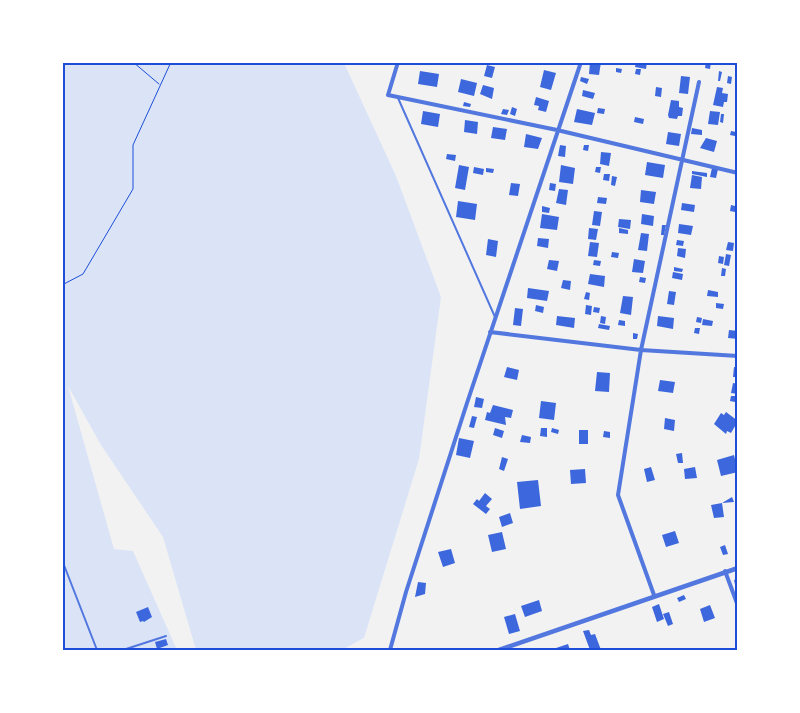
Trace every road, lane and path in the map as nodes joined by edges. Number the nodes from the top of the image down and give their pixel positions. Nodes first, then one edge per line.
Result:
1 (133, 62) edge
2 (170, 62) edge
3 (398, 62) edge
4 (581, 62) edge
5 (699, 82) dead end
6 (159, 84) junction
7 (398, 98) junction
8 (557, 130) junction
9 (682, 160) junction
10 (738, 172) edge
11 (62, 285) edge
12 (495, 317) junction
13 (490, 332) junction
14 (641, 350) junction
15 (738, 356) edge
16 (62, 560) edge
17 (738, 568) edge
18 (725, 572) junction
19 (654, 595) junction
20 (738, 606) edge
21 (166, 636) dead end
22 (97, 650) edge
23 (123, 650) edge
24 (390, 650) edge
25 (500, 650) edge

1 - 6 path
2 - 6 path
3 - 7 street
4 - 8 street
5 - 9 street
6 - 11 path
7 - 8 street
7 - 12 lane
8 - 9 street
8 - 12 street
9 - 10 street
9 - 14 street
12 - 13 street
13 - 14 street
13 - 24 street
14 - 15 street
14 - 19 street
16 - 22 lane
17 - 18 street
18 - 19 street
18 - 20 street
19 - 25 street
21 - 23 lane

